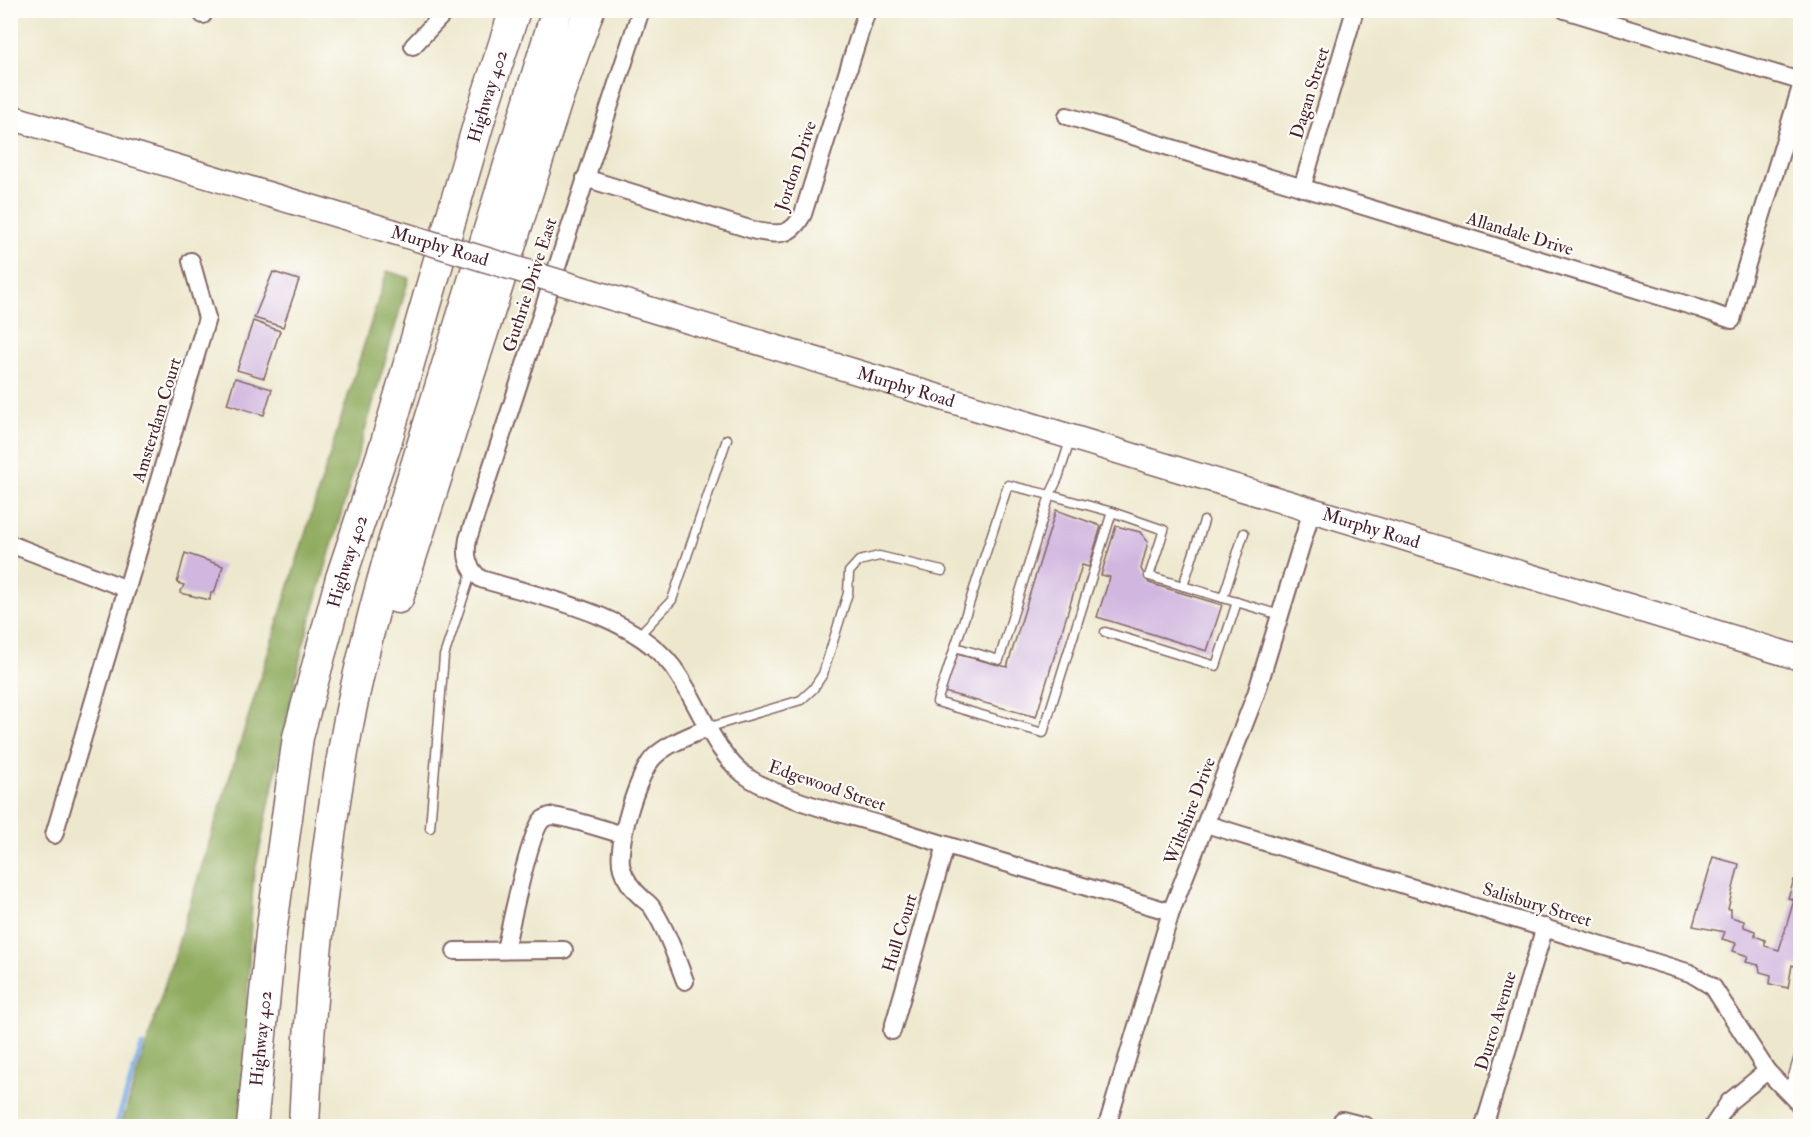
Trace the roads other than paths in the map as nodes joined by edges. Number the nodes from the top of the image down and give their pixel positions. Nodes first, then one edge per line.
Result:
1 (447, 10) edge
2 (509, 10) edge
3 (515, 10) edge
4 (557, 10) edge
5 (589, 10) edge
6 (641, 10) edge
7 (867, 10) edge
8 (1355, 10) edge
9 (1565, 10) edge
10 (413, 46) dead end
11 (1800, 81) edge
12 (1800, 90) edge
13 (483, 108) junction
14 (1068, 116) dead end
15 (10, 117) edge
16 (585, 178) junction
17 (1302, 188) junction
18 (190, 261) dead end
19 (1071, 437) junction
20 (728, 439) dead end
21 (1050, 495) junction
22 (1312, 510) junction
23 (1112, 512) junction
24 (1204, 521) dead end
25 (1244, 532) dead end
26 (10, 544) edge
27 (472, 571) junction
28 (942, 571) dead end
29 (1184, 586) junction
30 (126, 589) junction
31 (1223, 598) junction
32 (1237, 602) junction
33 (1280, 615) junction
34 (1105, 632) dead end
35 (639, 635) junction
36 (955, 647) junction
37 (1800, 658) edge
38 (707, 728) junction
39 (1206, 824) junction
40 (430, 828) dead end
41 (54, 835) dead end
42 (622, 835) junction
43 (946, 845) junction
44 (1171, 912) junction
45 (1545, 927) junction
46 (505, 950) junction
47 (564, 950) dead end
48 (455, 951) dead end
49 (685, 981) dead end
50 (892, 1031) dead end
51 (1800, 1053) edge
52 (1767, 1071) junction
53 (306, 1084) junction
54 (1788, 1094) junction
55 (1800, 1105) edge
56 (1342, 1120) dead end
57 (252, 1126) edge
58 (304, 1126) edge
59 (1107, 1126) edge
60 (1365, 1126) edge
61 (1484, 1126) edge
62 (1713, 1126) edge

1 - 10 street
2 - 13 highway
3 - 13 highway, Highway 402
4 - 53 highway, Highway 402
5 - 53 highway
6 - 16 street, Guthrie Drive East
7 - 16 street, Jordon Drive
8 - 17 street, Dagan Street
9 - 11 street
12 - 17 street, Allandale Drive
13 - 57 highway, Highway 402
14 - 17 street, Allandale Drive
15 - 19 street, Murphy Road, bridge
16 - 27 street, Guthrie Drive East
18 - 30 street, Amsterdam Court
19 - 21 lane
19 - 22 street, Murphy Road
20 - 35 lane
21 - 23 lane
21 - 36 lane
21 - 36 lane
22 - 33 street, Wiltshire Drive
22 - 37 street, Murphy Road
23 - 29 lane
23 - 36 lane
24 - 29 lane
25 - 31 lane
26 - 30 street
27 - 35 street, Edgewood Street
27 - 40 lane
28 - 38 lane
29 - 31 lane
30 - 41 street, Amsterdam Court
31 - 32 lane
32 - 33 lane
32 - 34 lane
33 - 39 street, Wiltshire Drive
35 - 38 street, Edgewood Street
38 - 42 street
38 - 43 street, Edgewood Street
39 - 44 street, Wiltshire Drive
39 - 45 street, Salisbury Street
42 - 46 street
42 - 49 street
43 - 44 street, Edgewood Street
43 - 50 street, Hull Court
44 - 59 street, Wiltshire Drive
45 - 52 street, Salisbury Street
45 - 61 street, Durco Avenue
46 - 47 street
46 - 48 street
51 - 54 lane
52 - 54 street, Salisbury Street
52 - 62 street
53 - 58 highway, Highway 402
54 - 55 street, Salisbury Street
56 - 60 street

